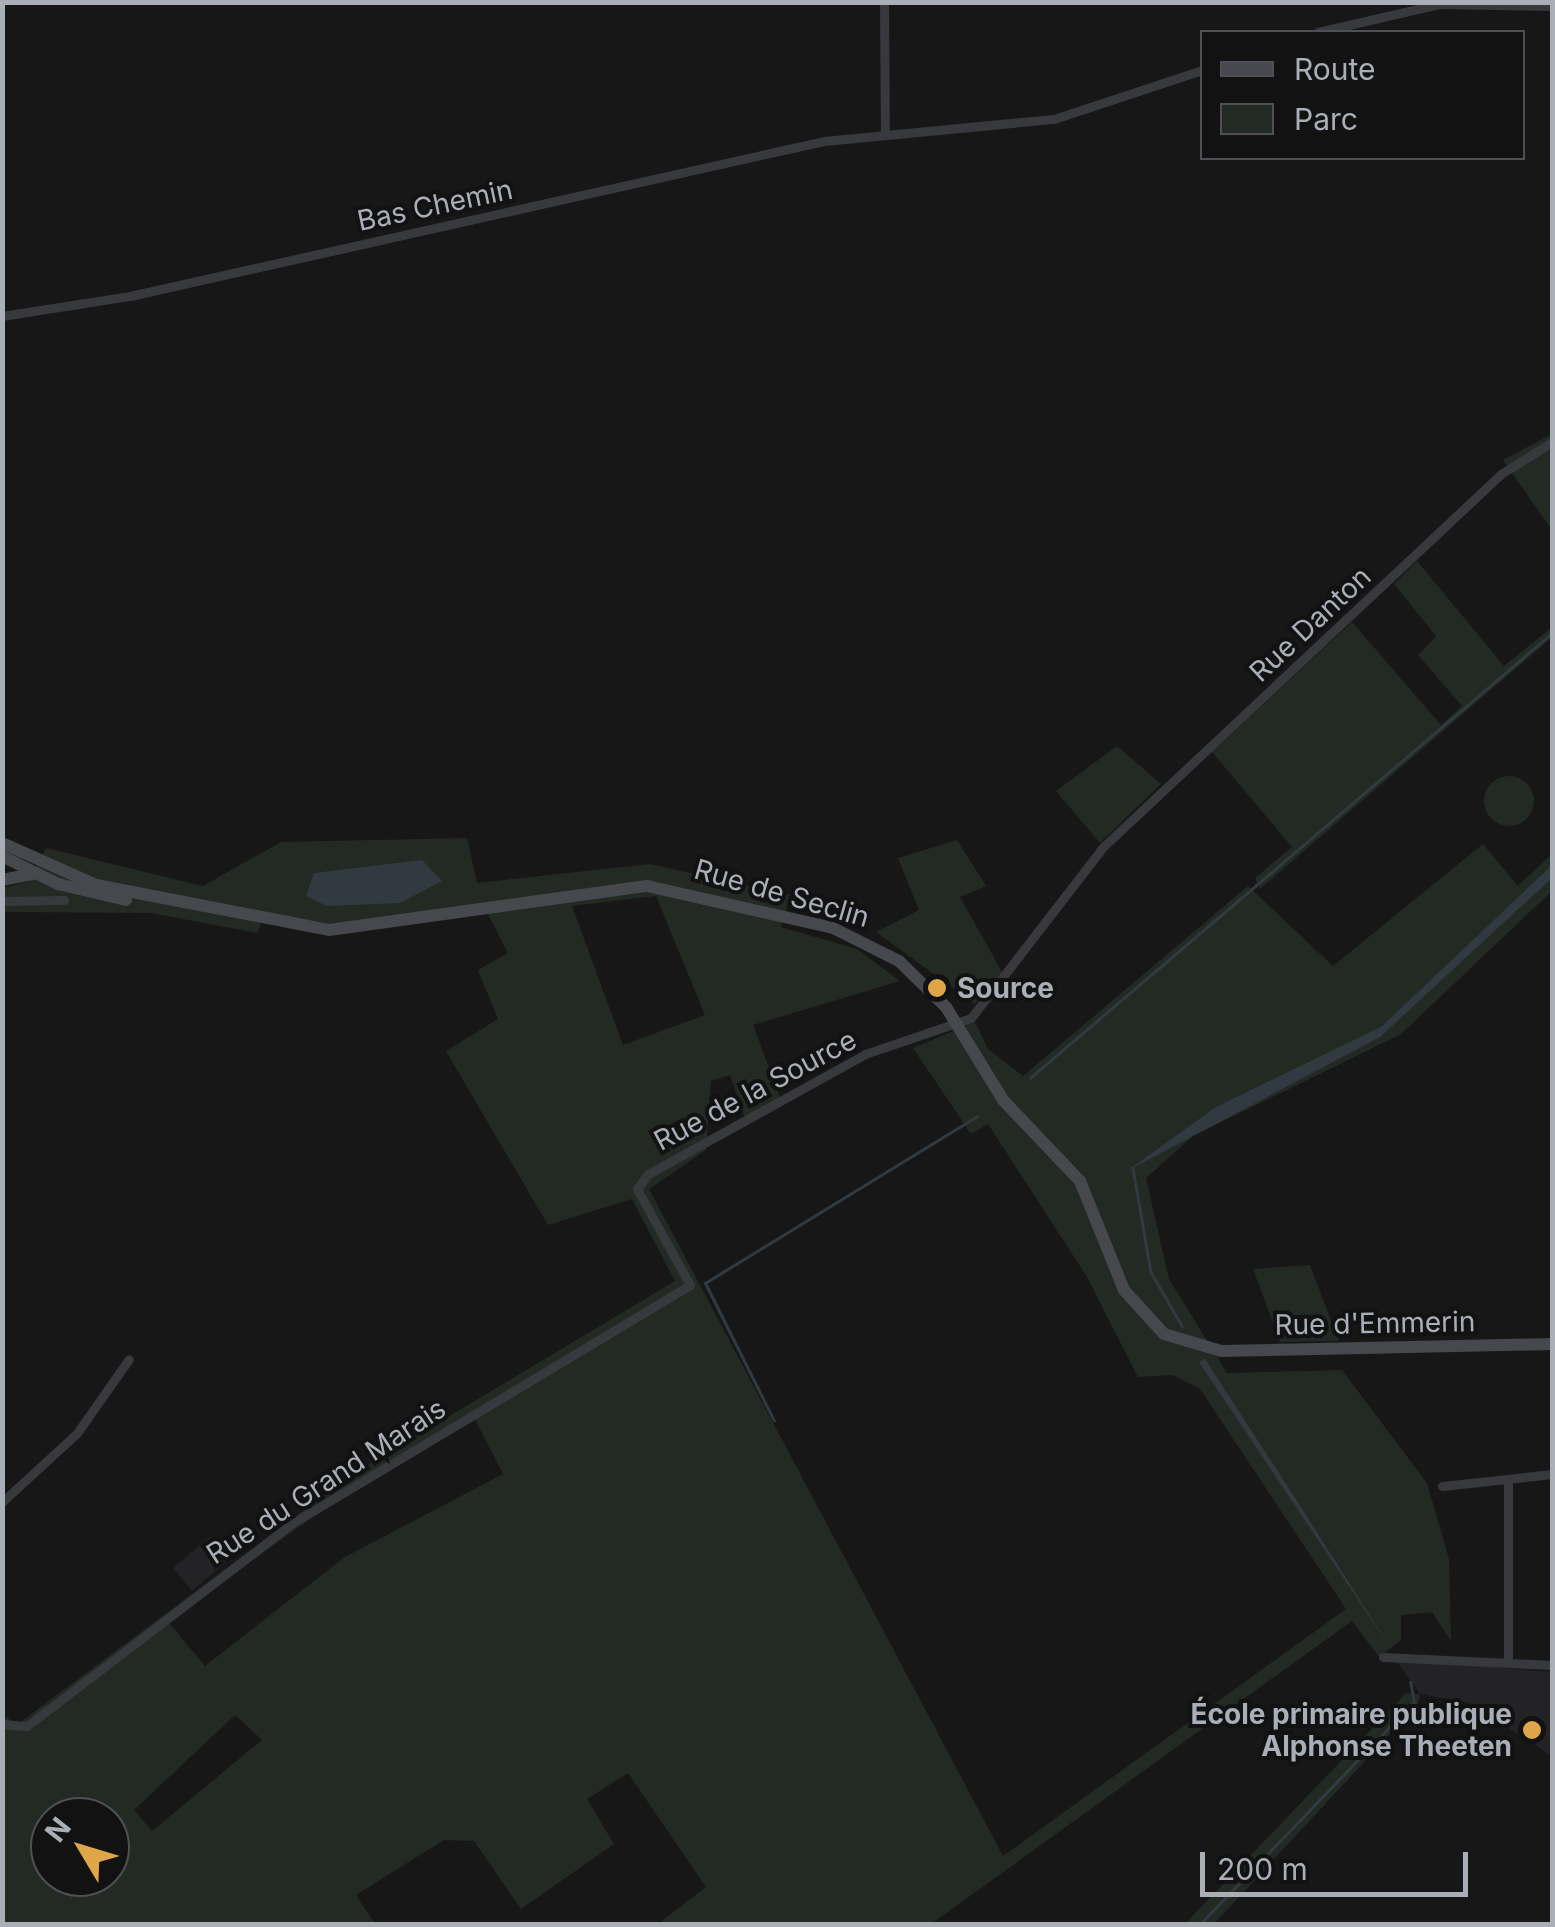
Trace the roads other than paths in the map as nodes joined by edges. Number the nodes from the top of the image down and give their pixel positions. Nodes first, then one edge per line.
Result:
1 (884, 2) edge
2 (1552, 6) edge
3 (1327, 30) edge
4 (1200, 71) edge
5 (880, 133) junction
6 (2, 316) edge
7 (1552, 442) edge
8 (3, 844) edge
9 (1103, 847) joint
10 (2, 856) edge
11 (34, 874) junction
12 (2, 880) edge
13 (64, 900) dead end
14 (2, 901) edge
15 (168, 904) junction
16 (959, 1026) junction
17 (690, 1285) joint
18 (1552, 1344) edge
19 (1200, 1348) joint
20 (128, 1359) dead end
21 (1552, 1474) edge
22 (1508, 1483) junction
23 (1442, 1486) dead end
24 (2, 1502) edge
25 (1384, 1657) dead end
26 (1508, 1658) junction
27 (1552, 1664) edge
28 (2, 1724) edge

1 - 5 street
2 - 3 street
4 - 5 street, Bas Chemin
5 - 6 street, Bas Chemin
7 - 9 street, Rue Danton
8 - 15 main road
9 - 16 street, Rue de la Source
10 - 11 main road
11 - 12 main road
11 - 15 main road
13 - 14 street
15 - 16 main road, Rue de Seclin
16 - 17 street, Rue de la Source
16 - 19 main road, Rue de Seclin
17 - 28 street, Rue du Grand Marais
18 - 19 main road, Rue d'Emmerin
20 - 24 street
21 - 22 street
22 - 23 street
22 - 26 street
25 - 26 street
26 - 27 street

